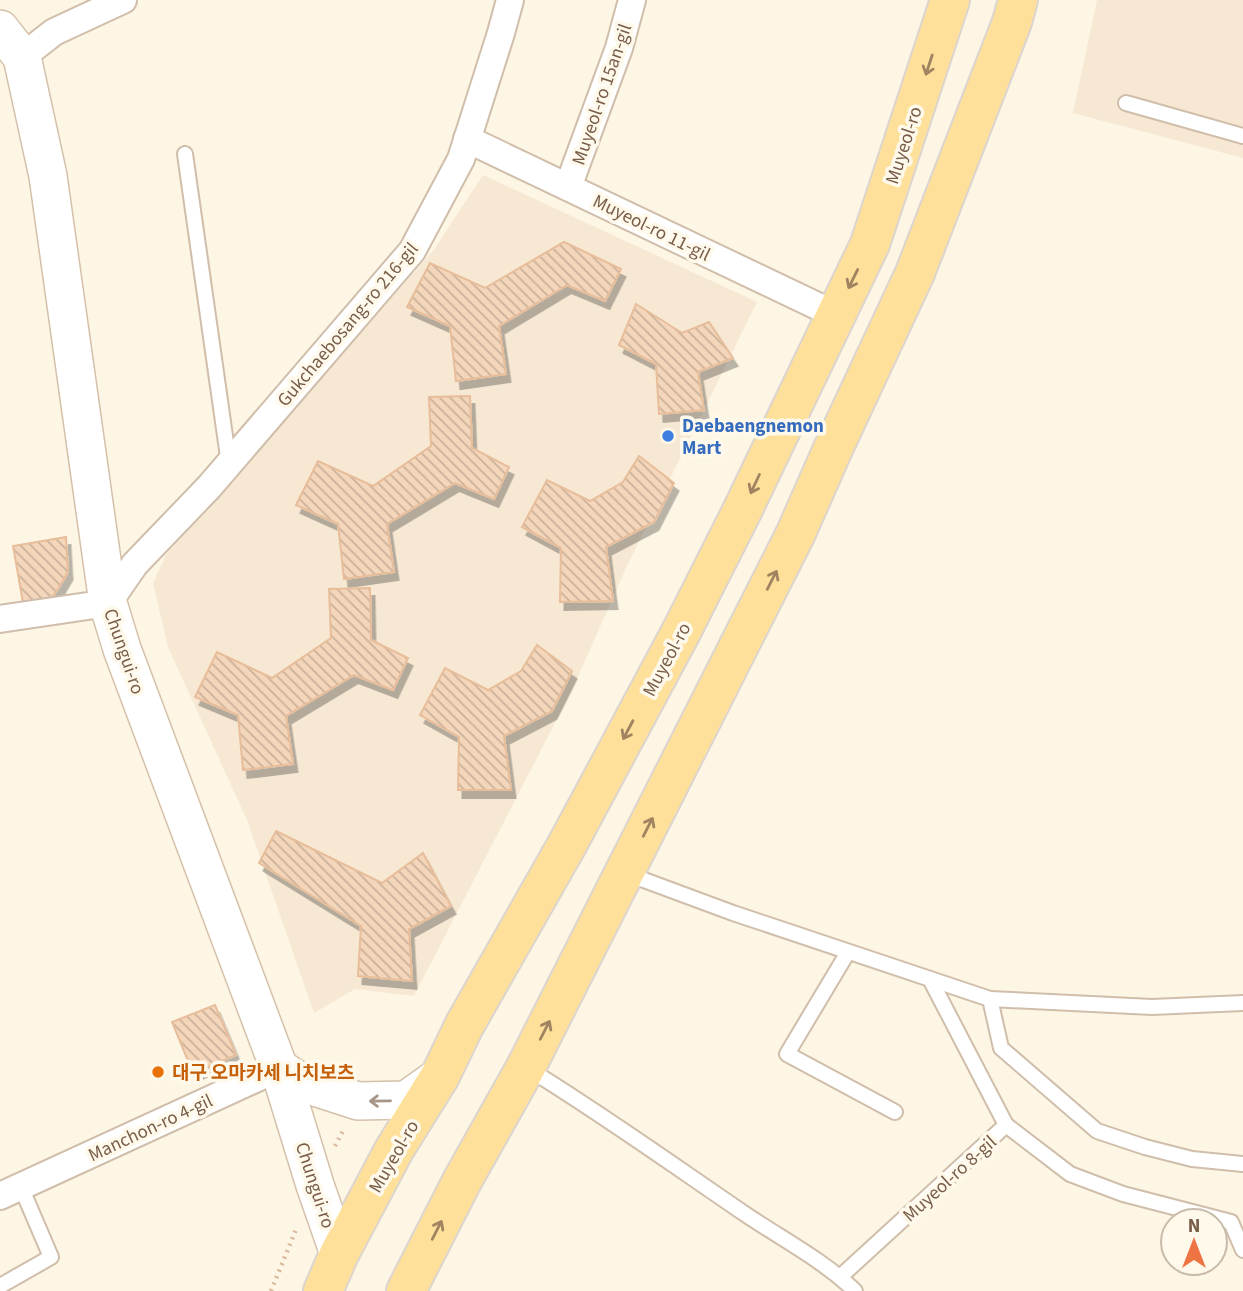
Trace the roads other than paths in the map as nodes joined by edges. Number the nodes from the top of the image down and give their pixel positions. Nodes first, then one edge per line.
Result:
1 (123, 0) edge
2 (510, 0) edge
3 (632, 0) edge
4 (950, 0) edge
5 (1018, 0) edge
6 (0, 29) edge
7 (11, 60) edge
8 (1126, 103) dead end
9 (1243, 136) edge
10 (467, 139) junction
11 (185, 154) dead end
12 (568, 187) junction
13 (836, 315) junction
14 (229, 464) junction
15 (108, 603) junction
16 (692, 609) junction
17 (0, 619) edge
18 (711, 702) junction
19 (625, 873) junction
20 (848, 952) junction
21 (930, 979) junction
22 (989, 999) junction
23 (1243, 1003) edge
24 (526, 1067) junction
25 (279, 1068) junction
26 (440, 1076) junction
27 (895, 1112) dead end
28 (1006, 1125) junction
29 (1243, 1164) edge
30 (10, 1192) edge
31 (1243, 1250) edge
32 (339, 1254) junction
33 (840, 1277) junction
34 (0, 1286) edge
35 (323, 1291) edge
36 (406, 1291) edge
37 (855, 1291) edge

1 - 7 street
2 - 10 street, Gukchaebosang-ro 216-gil
3 - 12 street, Muyeol-ro 15an-gil
4 -> 13 main road, Muyeol-ro
18 -> 5 main road
6 - 7 street, Chungui-ro
7 - 15 street, Chungui-ro
8 - 9 lane
10 - 12 street, Muyeol-ro 11-gil
10 - 14 street, Gukchaebosang-ro 216-gil
11 - 14 lane
12 - 13 street, Muyeol-ro 11-gil
13 -> 16 main road, Muyeol-ro
14 - 15 street, Gukchaebosang-ro 216-gil
15 - 17 street
15 - 25 street, Chungui-ro
16 - 18 main road
16 -> 26 main road, Muyeol-ro
19 -> 18 main road
19 - 20 lane
24 -> 19 main road
20 - 21 lane
20 - 27 lane
21 - 22 lane
21 - 28 lane
22 - 23 lane
22 - 29 lane
24 - 33 lane
36 -> 24 main road
26 -> 25 street
25 - 30 street, Manchon-ro 4-gil
25 - 32 street, Chungui-ro
26 - 32 main road, Muyeol-ro
28 - 31 lane, Muyeol-ro 8-gil
28 - 33 lane, Muyeol-ro 8-gil
30 - 34 lane, Manchon-ro 4-gil
32 - 35 main road, Muyeol-ro
33 - 37 lane

